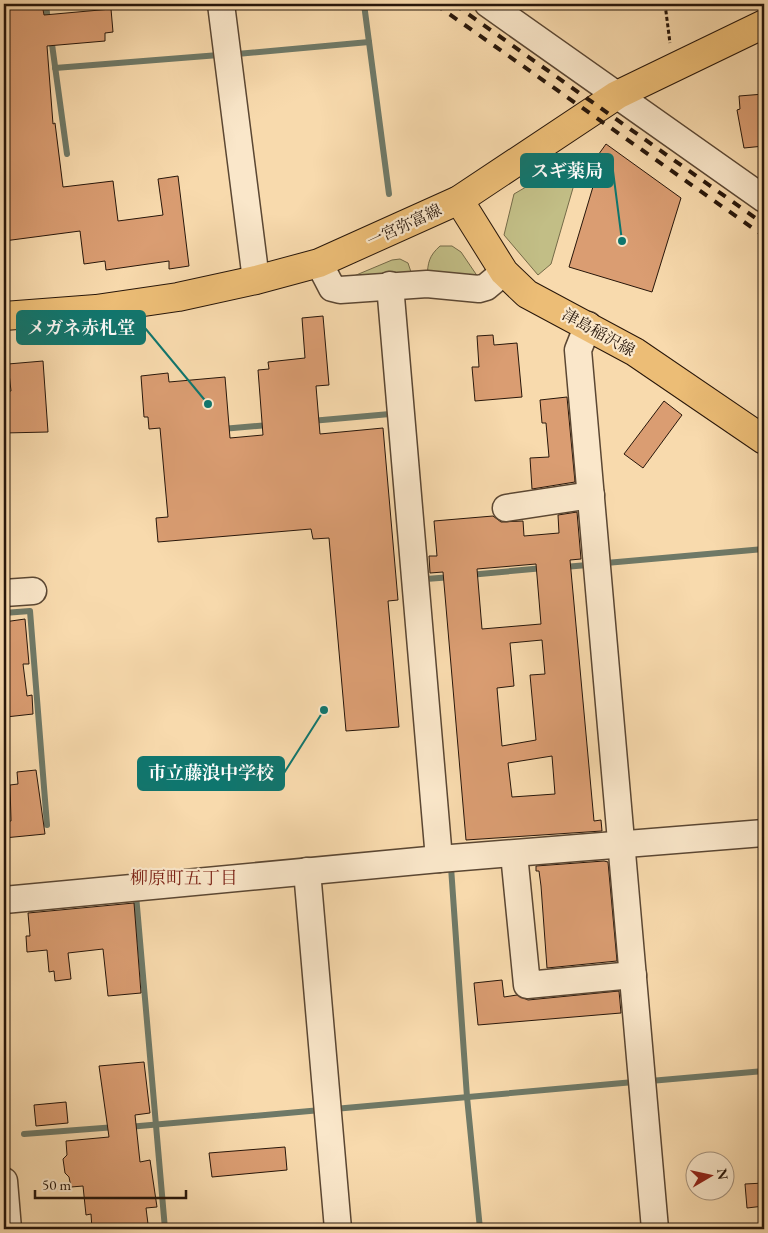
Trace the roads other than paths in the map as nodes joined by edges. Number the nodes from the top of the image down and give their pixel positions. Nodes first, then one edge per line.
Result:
1 (221, 4) edge
2 (488, 4) edge
3 (764, 24) edge
4 (617, 95) junction
5 (764, 199) edge
6 (459, 200) junction
7 (319, 263) junction
8 (504, 272) junction
9 (256, 280) junction
10 (390, 285) junction
11 (4, 316) edge
12 (588, 326) junction
13 (764, 440) edge
14 (591, 495) junction
15 (506, 508) dead end
16 (33, 591) dead end
17 (4, 594) edge
18 (764, 833) edge
19 (621, 846) junction
20 (514, 854) junction
21 (438, 859) junction
22 (307, 872) junction
23 (4, 900) edge
24 (633, 975) junction
25 (4, 1181) edge
26 (8, 1229) edge
27 (338, 1229) edge
28 (655, 1229) edge

1 - 9 street
2 - 4 street
3 - 4 main road, 一宮弥富線
4 - 5 street
4 - 6 main road, 一宮弥富線
6 - 7 main road, 一宮弥富線
6 - 8 main road, 津島稲沢線
7 - 9 main road, 一宮弥富線
7 - 10 street
8 - 10 street
8 - 12 main road, 津島稲沢線
9 - 11 main road, 一宮弥富線
10 - 21 street
12 - 13 main road, 津島稲沢線
12 - 14 street
14 - 15 street
14 - 19 street
16 - 17 street
18 - 19 street
19 - 20 street
19 - 24 street
20 - 21 street
20 - 24 street
21 - 22 street
22 - 23 street
22 - 27 street
24 - 28 street
25 - 26 street

